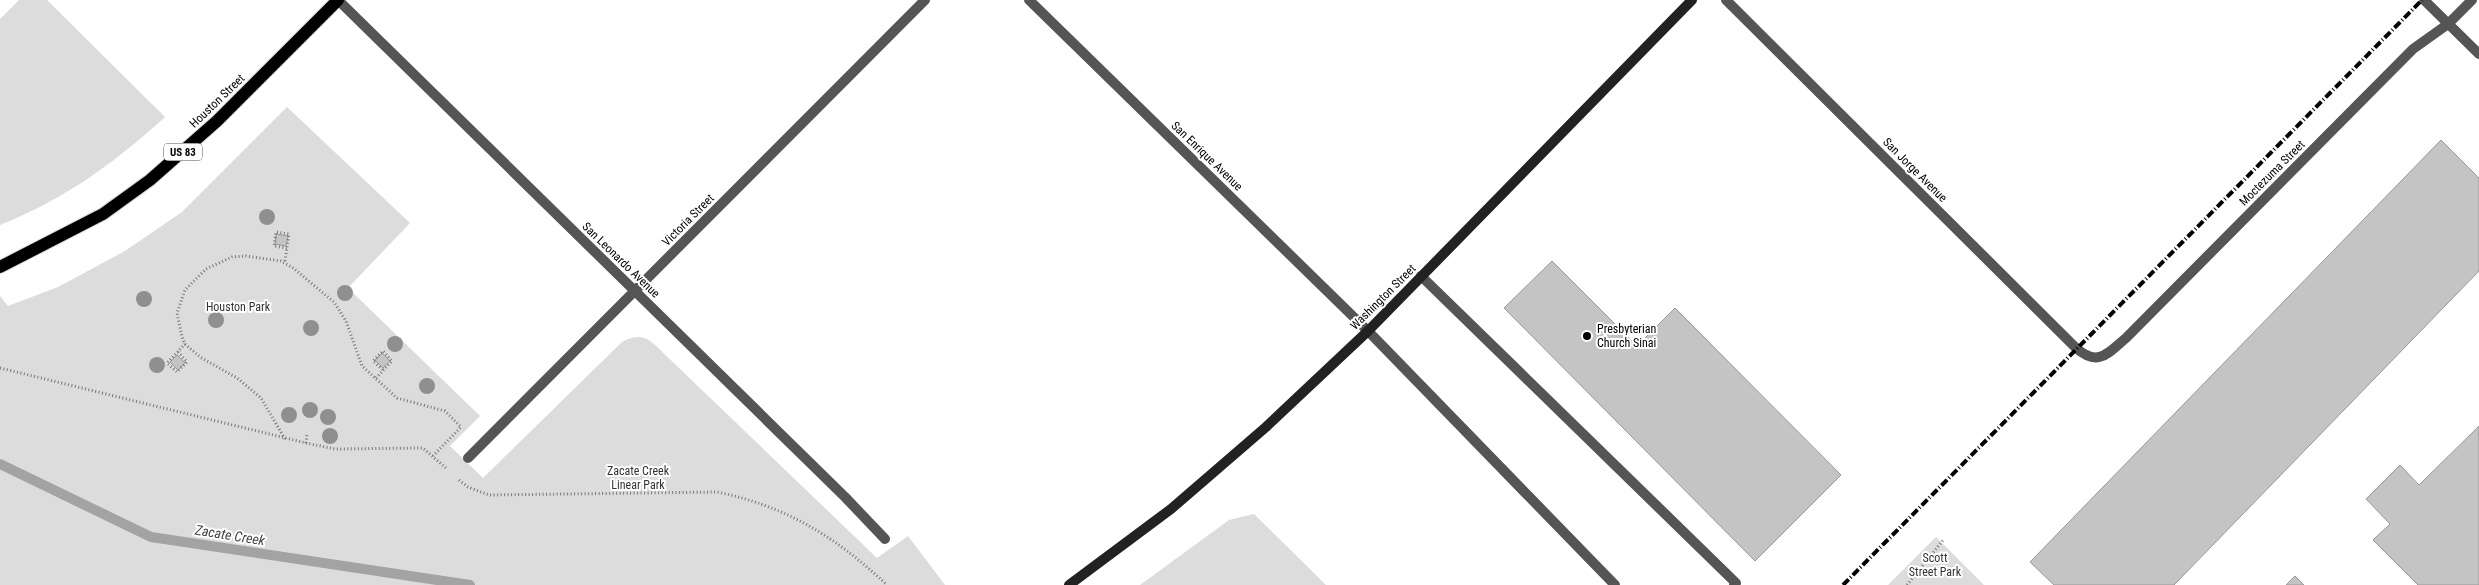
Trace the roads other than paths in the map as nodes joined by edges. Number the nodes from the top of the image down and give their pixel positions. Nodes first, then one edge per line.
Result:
1 (338, 0) edge
2 (926, 0) edge
3 (1029, 0) edge
4 (1692, 0) edge
5 (1726, 0) edge
6 (2424, 0) edge
7 (2472, 0) edge
8 (2448, 24) junction
9 (2479, 54) edge
10 (0, 267) edge
11 (1421, 276) junction
12 (635, 292) junction
13 (1368, 331) junction
14 (2088, 358) joint
15 (468, 458) dead end
16 (885, 539) dead end
17 (1070, 585) edge
18 (1616, 585) edge
19 (1734, 585) edge

1 - 10 main road, Houston Street / US 83
1 - 12 street, San Leonardo Avenue
2 - 12 street, Victoria Street
3 - 13 street, San Enrique Avenue
4 - 11 main road, Washington Street
5 - 14 street, San Jorge Avenue
6 - 8 street
7 - 8 street, Moctezuma Street
8 - 9 street
8 - 14 street, Moctezuma Street
11 - 13 main road, Washington Street
11 - 19 street
12 - 15 street, Victoria Street
12 - 16 street, San Leonardo Avenue
13 - 17 main road, Washington Street
13 - 18 street, San Enrique Avenue

